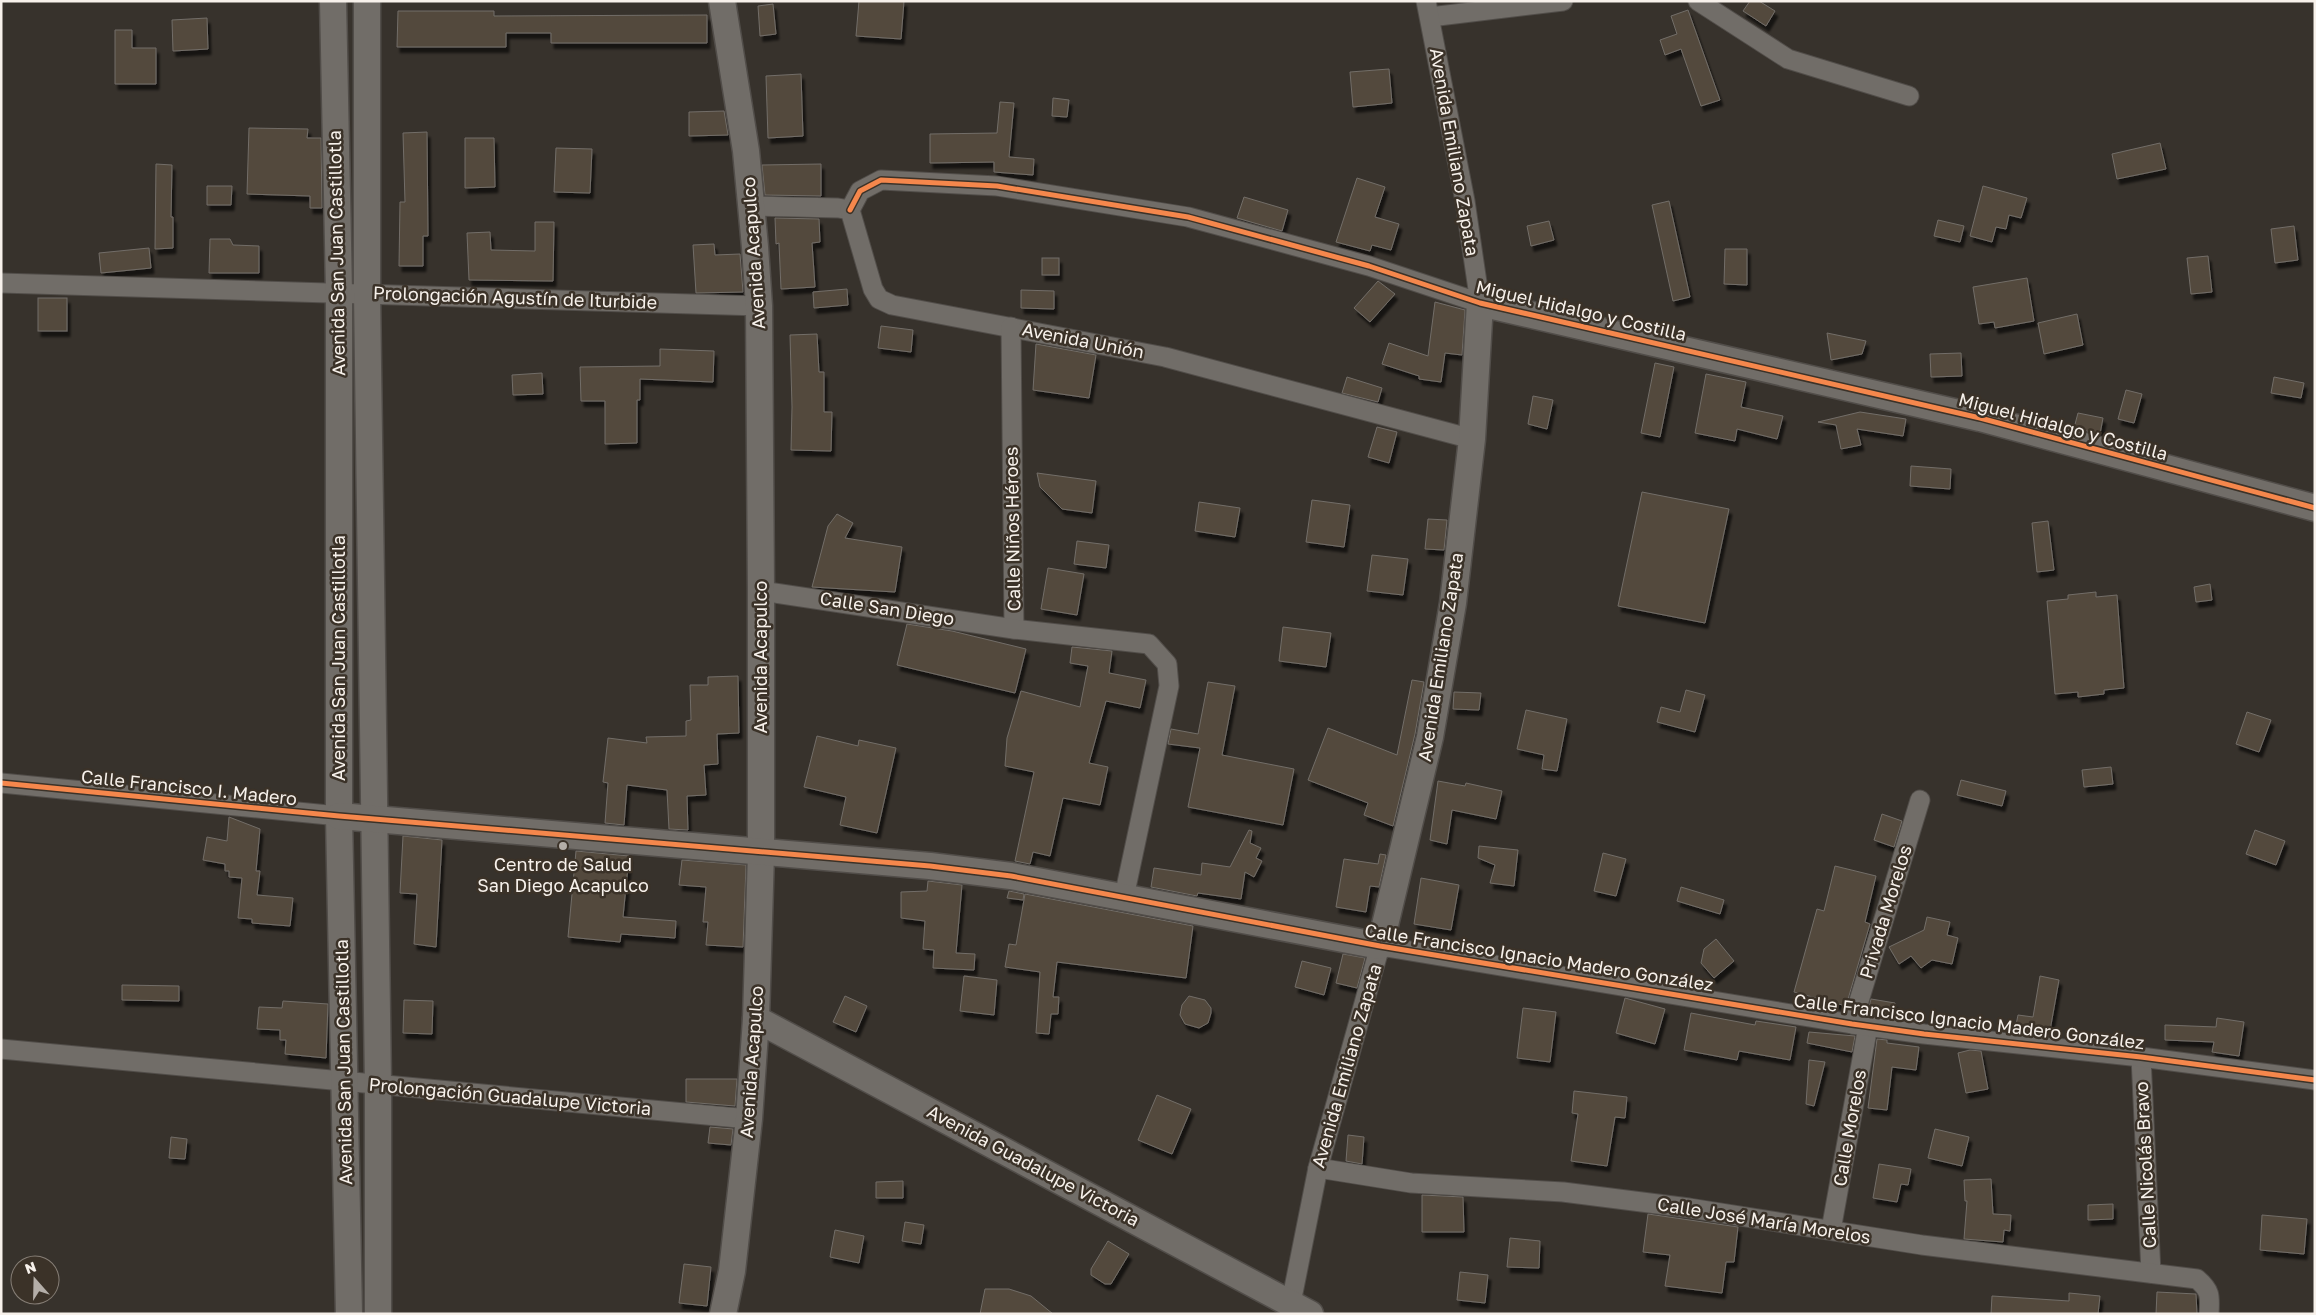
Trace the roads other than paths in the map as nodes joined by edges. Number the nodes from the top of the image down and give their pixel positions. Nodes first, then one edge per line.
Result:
1 (333, 1) edge
2 (367, 1) edge
3 (722, 1) edge
4 (1563, 1) edge
5 (1698, 1) edge
6 (1428, 9) edge
7 (1909, 96) dead end
8 (752, 206) junction
9 (850, 210) junction
10 (1, 283) edge
11 (339, 291) junction
12 (368, 293) junction
13 (1480, 303) junction
14 (759, 306) junction
15 (1011, 327) junction
16 (1472, 439) junction
17 (2315, 508) edge
18 (761, 591) junction
19 (1014, 629) junction
20 (1, 783) edge
21 (1920, 800) dead end
22 (340, 816) junction
23 (374, 819) junction
24 (761, 853) junction
25 (1124, 897) junction
26 (1380, 946) junction
27 (756, 1019) junction
28 (1860, 1025) junction
29 (1, 1049) edge
30 (2141, 1057) junction
31 (344, 1080) junction
32 (2315, 1080) edge
33 (378, 1085) junction
34 (749, 1119) junction
35 (1318, 1168) junction
36 (1831, 1230) junction
37 (2151, 1273) junction
38 (1300, 1309) edge
39 (349, 1314) edge
40 (378, 1314) edge
41 (723, 1314) edge
42 (2209, 1314) edge

1 - 11 street, Avenida San Juan Castillotla
2 - 12 street, Avenida San Juan Castillotla
3 - 8 street, Avenida Acapulco
4 - 6 street
5 - 7 street
6 - 13 street, Avenida Emiliano Zapata
8 - 9 street
8 - 14 street, Avenida Acapulco
9 - 13 street, Miguel Hidalgo y Costilla
9 - 15 street, Avenida Unión
10 - 11 street, Prolongación Agustín de Iturbide
11 - 12 street, Prolongación Agustín de Iturbide
11 - 22 street, Avenida San Juan Castillotla
12 - 14 street, Prolongación Agustín de Iturbide
12 - 23 street, Avenida San Juan Castillotla
13 - 16 street, Avenida Emiliano Zapata
13 - 17 street, Miguel Hidalgo y Costilla
14 - 18 street, Avenida Acapulco
15 - 16 street, Avenida Unión
15 - 19 street, Calle Niños Héroes
16 - 26 street, Avenida Emiliano Zapata
18 - 19 street, Calle San Diego
18 - 24 street, Avenida Acapulco
19 - 25 street, Calle Niños Héroes
20 - 22 street, Calle Francisco I. Madero
21 - 28 street, Privada Morelos
22 - 23 street, Calle Francisco I. Madero
22 - 31 street, Avenida San Juan Castillotla
23 - 24 street, Calle Francisco I. Madero
23 - 33 street, Avenida San Juan Castillotla
24 - 25 street, Calle Francisco Ignacio Madero González
24 - 27 street, Avenida Acapulco
25 - 26 street, Calle Francisco Ignacio Madero González
26 - 28 street, Calle Francisco Ignacio Madero González
26 - 35 street, Avenida Emiliano Zapata
27 - 34 street, Avenida Acapulco
27 - 38 street, Avenida Guadalupe Victoria
28 - 30 street, Calle Francisco Ignacio Madero González
28 - 36 street, Calle Morelos
29 - 31 street, Prolongación Guadalupe Victoria
30 - 32 street, Calle Francisco Ignacio Madero González
30 - 37 street, Calle Nicolás Bravo
31 - 33 street, Prolongación Guadalupe Victoria
31 - 39 street, Avenida San Juan Castillotla
33 - 34 street, Prolongación Guadalupe Victoria
33 - 40 street, Avenida San Juan Castillotla
34 - 41 street, Avenida Acapulco
35 - 36 street, Calle José María Morelos
35 - 38 street, Avenida Emiliano Zapata
36 - 37 street, Calle José María Morelos
37 - 42 street, Calle José María Morelos

